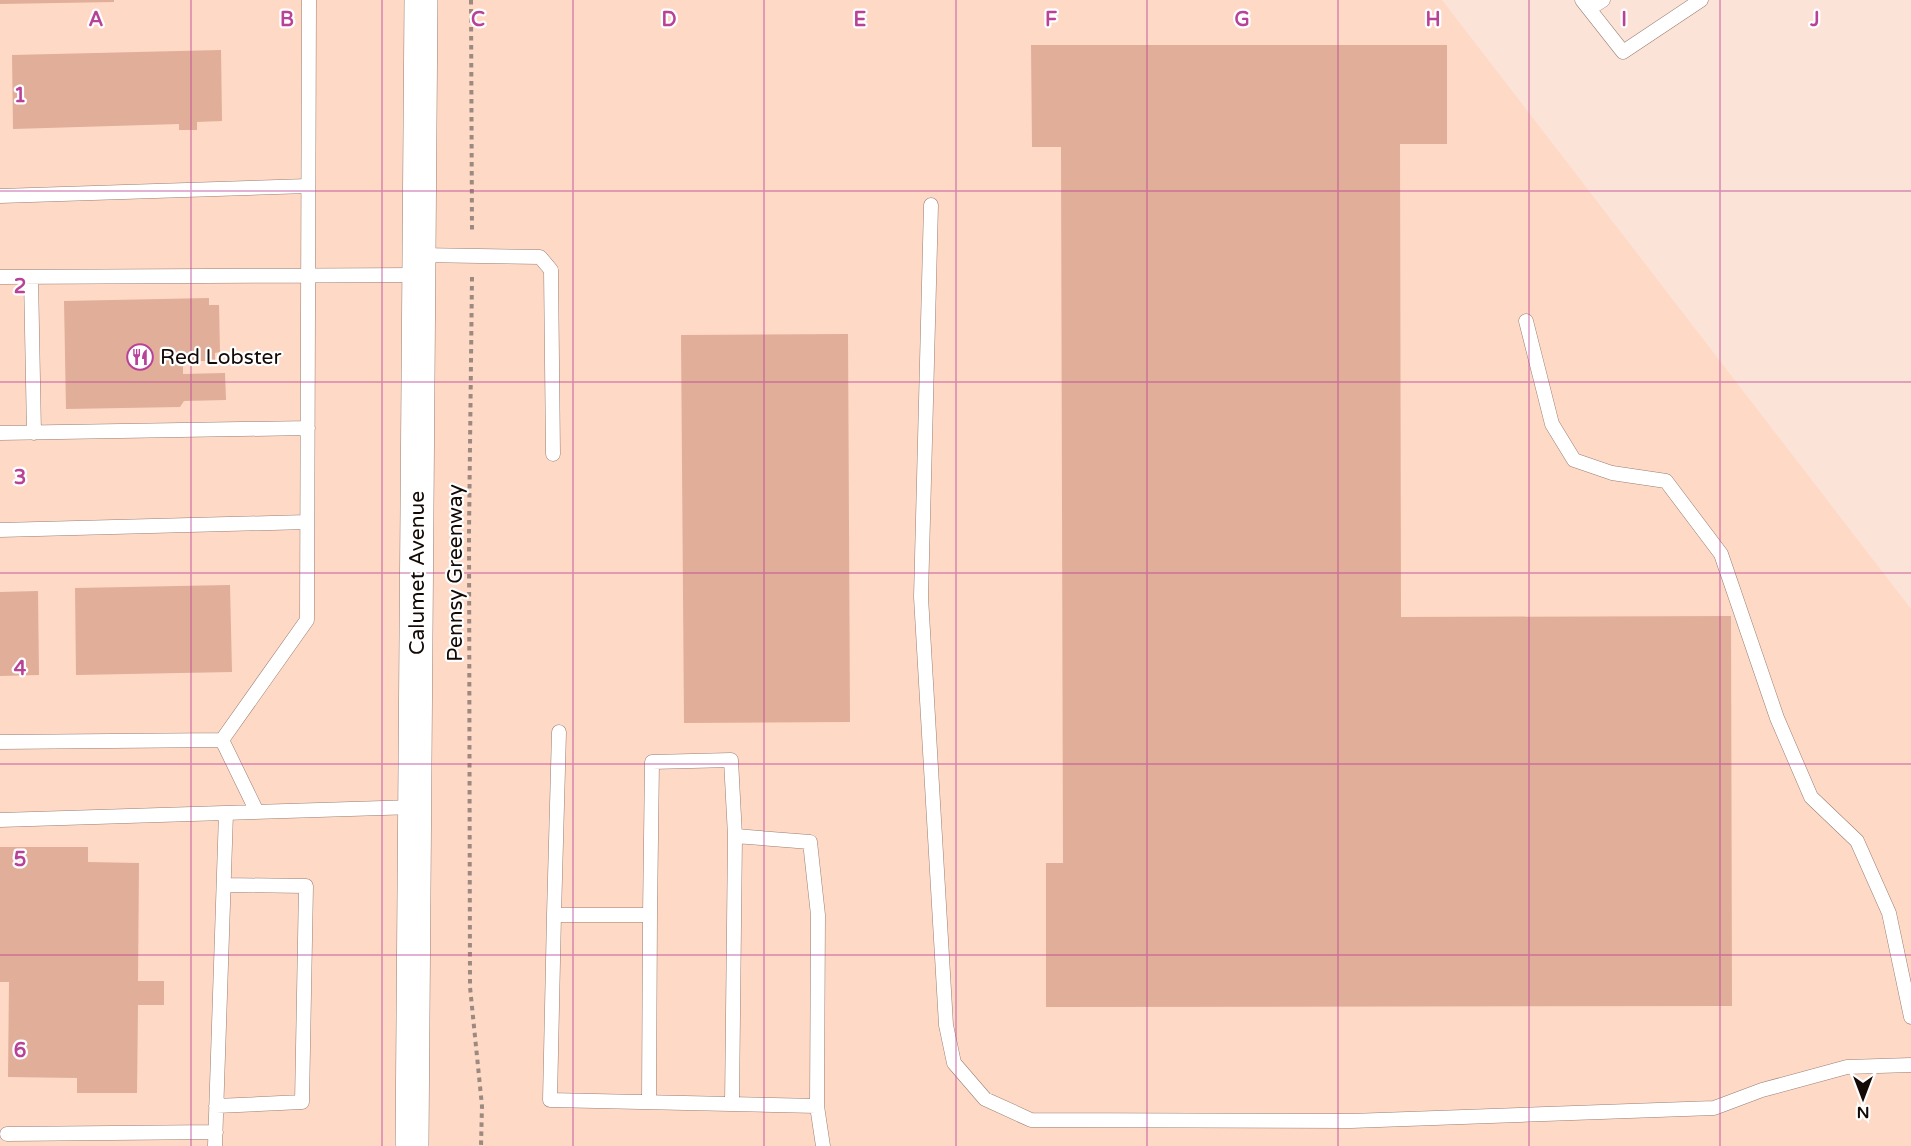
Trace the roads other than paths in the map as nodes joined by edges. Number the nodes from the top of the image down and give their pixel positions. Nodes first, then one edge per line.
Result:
1 (309, 0) edge
2 (421, 0) edge
3 (1603, 0) edge
4 (1701, 0) edge
5 (1586, 4) edge
6 (308, 186) junction
7 (0, 196) edge
8 (930, 205) dead end
9 (419, 265) junction
10 (308, 275) junction
11 (0, 277) edge
12 (31, 277) junction
13 (1526, 321) dead end
14 (308, 428) junction
15 (0, 433) edge
16 (34, 433) junction
17 (553, 454) dead end
18 (308, 522) junction
19 (0, 530) edge
20 (559, 732) dead end
21 (222, 740) junction
22 (0, 742) edge
23 (415, 807) junction
24 (257, 812) junction
25 (226, 813) junction
26 (0, 820) edge
27 (735, 836) junction
28 (224, 885) junction
29 (555, 915) junction
30 (651, 915) junction
31 (1911, 1017) edge
32 (1911, 1065) edge
33 (649, 1102) junction
34 (732, 1104) junction
35 (216, 1106) junction
36 (818, 1106) junction
37 (7, 1134) dead end
38 (215, 1139) edge
39 (412, 1146) edge
40 (823, 1146) edge

1 - 6 lane
2 - 9 main road, Calumet Avenue
3 - 5 lane
4 - 5 lane
6 - 7 lane
6 - 10 lane
8 - 32 lane
9 - 10 lane
9 - 17 lane
9 - 23 main road, Calumet Avenue
10 - 12 lane
10 - 14 lane
11 - 12 lane
12 - 16 lane
13 - 31 lane
14 - 16 lane
14 - 18 lane
15 - 16 lane
18 - 19 lane
18 - 21 lane
20 - 29 lane
21 - 22 lane
21 - 24 lane
23 - 24 lane
23 - 39 main road, Calumet Avenue
24 - 25 lane
25 - 26 lane
25 - 28 lane
27 - 30 lane
27 - 34 lane
27 - 36 lane
28 - 35 lane
28 - 35 lane
29 - 30 lane
29 - 33 lane
30 - 33 lane
33 - 34 lane
34 - 36 lane
35 - 38 lane
36 - 40 lane
37 - 38 lane

